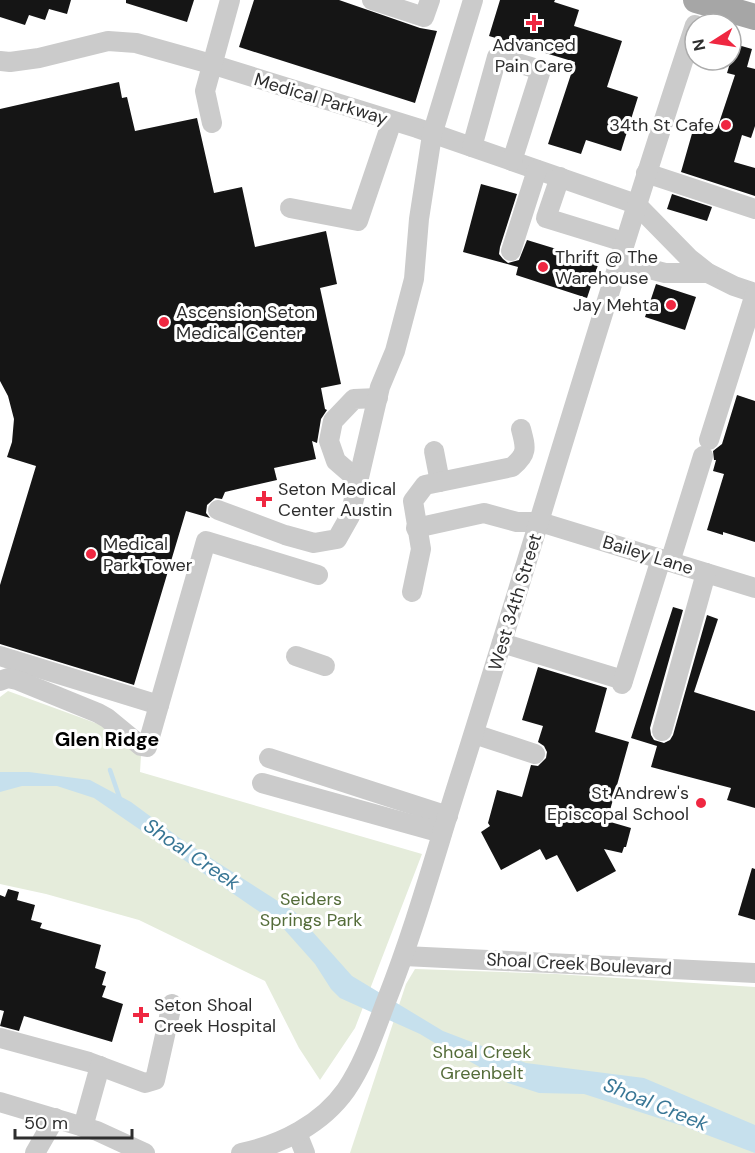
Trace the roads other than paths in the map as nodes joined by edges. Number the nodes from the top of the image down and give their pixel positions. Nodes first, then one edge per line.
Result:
1 (230, 0) edge
2 (372, 0) edge
3 (430, 0) edge
4 (473, 0) edge
5 (699, 10) edge
6 (755, 17) edge
7 (0, 61) edge
8 (211, 64) junction
9 (392, 121) junction
10 (212, 123) dead end
11 (432, 135) junction
12 (472, 147) junction
13 (512, 161) junction
14 (537, 170) junction
15 (646, 173) junction
16 (560, 177) junction
17 (636, 204) junction
18 (290, 208) dead end
19 (755, 209) edge
20 (511, 251) dead end
21 (621, 251) junction
22 (708, 273) junction
23 (755, 293) edge
24 (378, 398) junction
25 (521, 429) dead end
26 (434, 451) dead end
27 (359, 481) junction
28 (440, 482) junction
29 (218, 510) dead end
30 (540, 522) junction
31 (416, 528) junction
32 (665, 561) junction
33 (706, 573) junction
34 (318, 575) dead end
35 (755, 588) edge
36 (412, 592) dead end
37 (502, 643) junction
38 (0, 656) edge
39 (296, 656) dead end
40 (325, 666) dead end
41 (0, 681) edge
42 (159, 705) junction
43 (662, 731) dead end
44 (474, 734) junction
45 (534, 754) dead end
46 (269, 758) dead end
47 (262, 783) dead end
48 (445, 824) junction
49 (400, 965) junction
50 (755, 973) edge
51 (172, 1004) dead end
52 (0, 1038) edge
53 (100, 1066) junction
54 (0, 1102) edge
55 (55, 1118) junction
56 (83, 1127) junction
57 (297, 1133) junction
58 (35, 1153) edge
59 (145, 1153) edge
60 (241, 1153) edge
61 (305, 1153) edge

1 - 8 street
2 - 3 street
4 - 11 street
5 - 6 main road
5 - 15 street, West 34th Street
7 - 8 street, Medical Parkway
8 - 9 street, Medical Parkway
8 - 10 street
9 - 11 street, Medical Parkway
9 - 18 street
11 - 12 street, Medical Parkway
11 - 24 street
12 - 13 street, Medical Parkway
12 - 13 street
13 - 14 street, Medical Parkway
14 - 16 street, Medical Parkway
14 - 20 street
15 - 17 street, West 34th Street
15 - 19 street
16 - 17 street, Medical Parkway
16 - 21 street
17 - 21 street, West 34th Street
17 - 22 street
21 - 22 street
21 - 30 street, West 34th Street
22 - 23 street
23 - 32 street
24 - 27 street
24 - 27 street
25 - 28 street
26 - 28 street
27 - 29 street
28 - 31 street
30 - 31 street, Bailey Lane
30 - 32 street, Bailey Lane
30 - 37 street, West 34th Street
31 - 36 street
32 - 33 street, Bailey Lane
32 - 37 street
33 - 35 street, Bailey Lane
33 - 43 street
34 - 42 street
37 - 44 street, West 34th Street
38 - 42 street
39 - 40 street
41 - 42 street
44 - 45 street
44 - 48 street, West 34th Street
46 - 48 street
47 - 48 street
48 - 49 street, West 34th Street
49 - 50 street, Shoal Creek Boulevard
49 - 57 street, West 34th Street
51 - 53 street
52 - 53 street
53 - 56 street
54 - 55 street
55 - 56 street
55 - 58 street
56 - 59 street
57 - 60 street, West 34th Street
57 - 61 street

